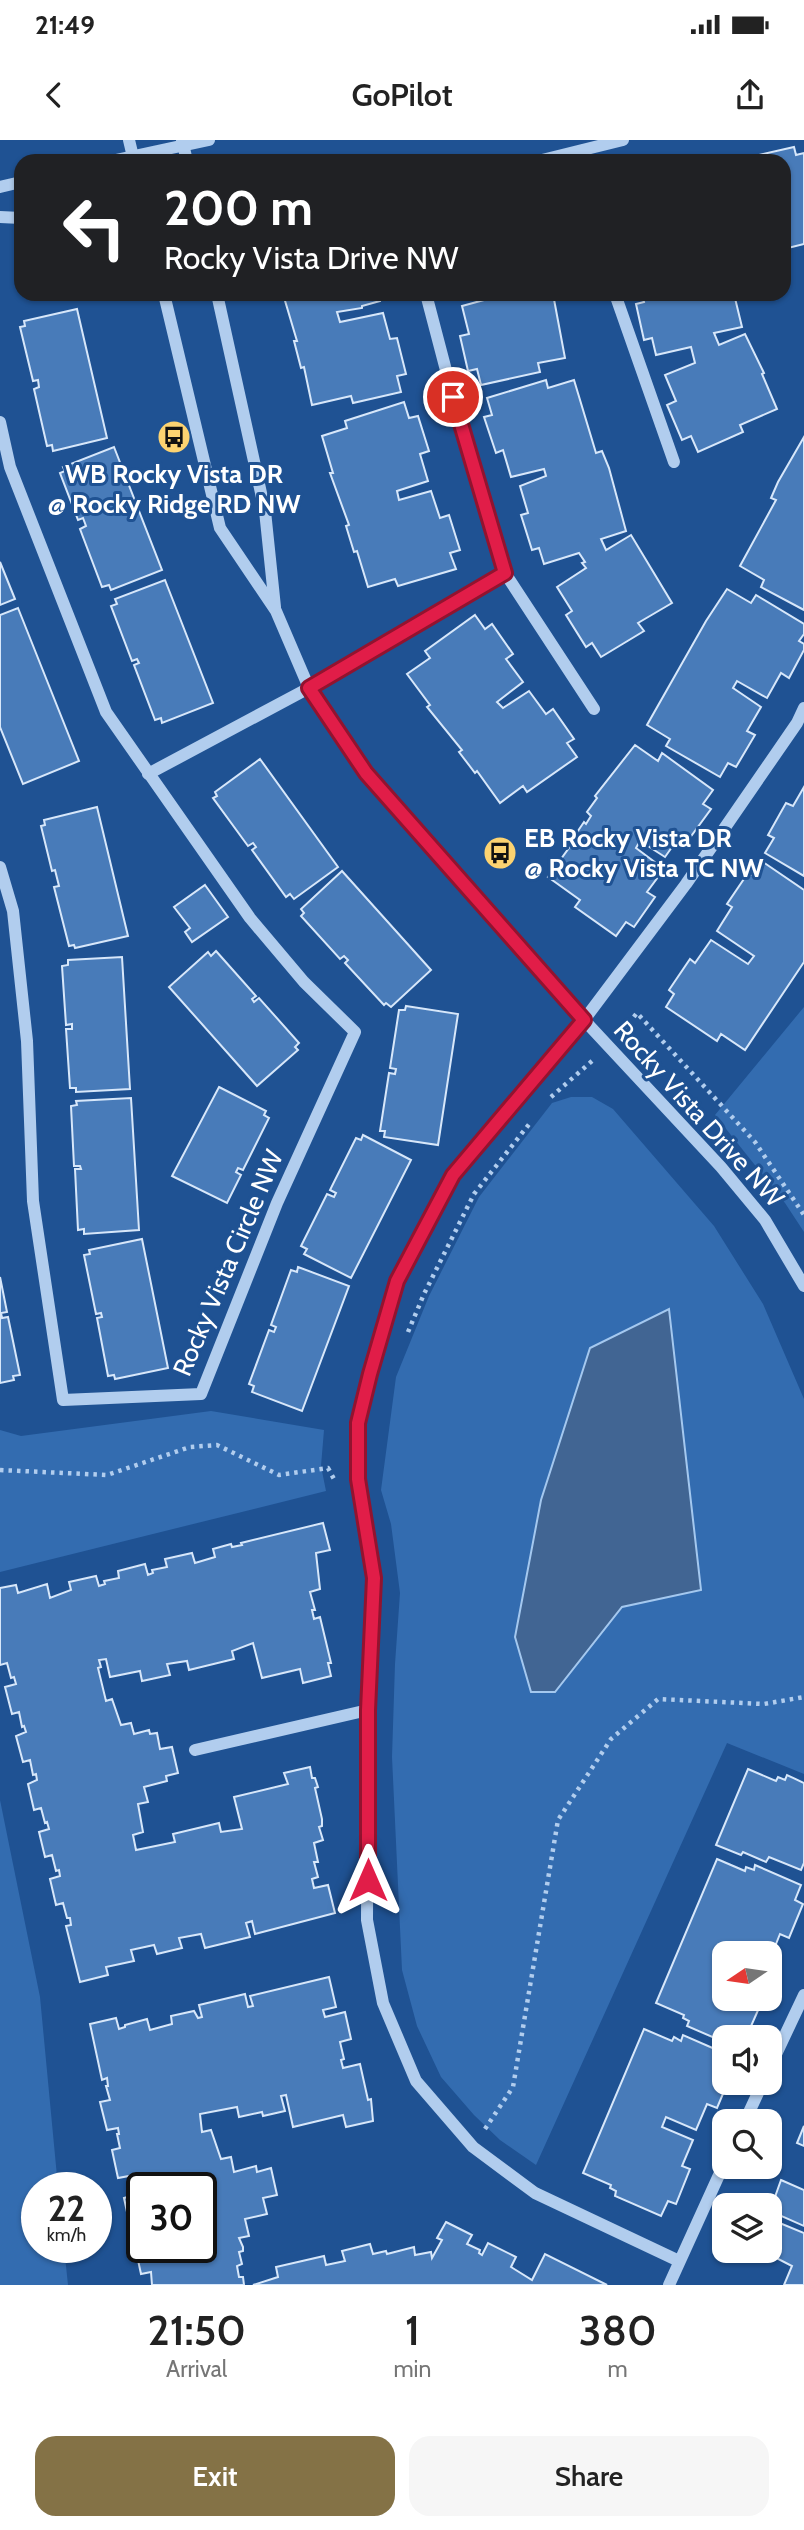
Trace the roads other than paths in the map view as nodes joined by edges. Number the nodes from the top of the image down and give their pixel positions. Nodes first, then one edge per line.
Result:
1 (209, 140) edge
2 (623, 140) edge
3 (183, 143) edge
4 (149, 154) edge
5 (584, 154) edge
6 (166, 301) edge
7 (219, 301) edge
8 (428, 301) edge
9 (617, 301) edge
10 (0, 422) edge
11 (674, 462) dead end
12 (505, 573) junction
13 (276, 611) junction
14 (309, 688) junction
15 (804, 708) edge
16 (594, 709) dead end
17 (148, 774) junction
18 (0, 867) edge
19 (584, 1020) junction
20 (804, 1286) edge
21 (368, 1710) junction
22 (195, 1750) dead end
23 (804, 1995) edge
24 (782, 2042) edge
25 (717, 2179) edge
26 (679, 2261) junction
27 (669, 2285) edge

1 - 3 street
2 - 5 street
3 - 4 street
6 - 13 street, Rocky Vista Drive NW
7 - 13 street, Rocky Vista Drive NW
8 - 12 street
9 - 11 street
10 - 17 street, Rocky Vista Circle NW
12 - 14 street
12 - 16 street
13 - 14 street, Rocky Vista Drive NW
14 - 17 street
14 - 19 street, Rocky Vista Drive NW
15 - 19 street
17 - 18 street, Rocky Vista Circle NW
19 - 20 street, Rocky Vista Drive NW
19 - 21 street
21 - 22 street
21 - 26 street
23 - 24 street
25 - 26 street
26 - 27 street

